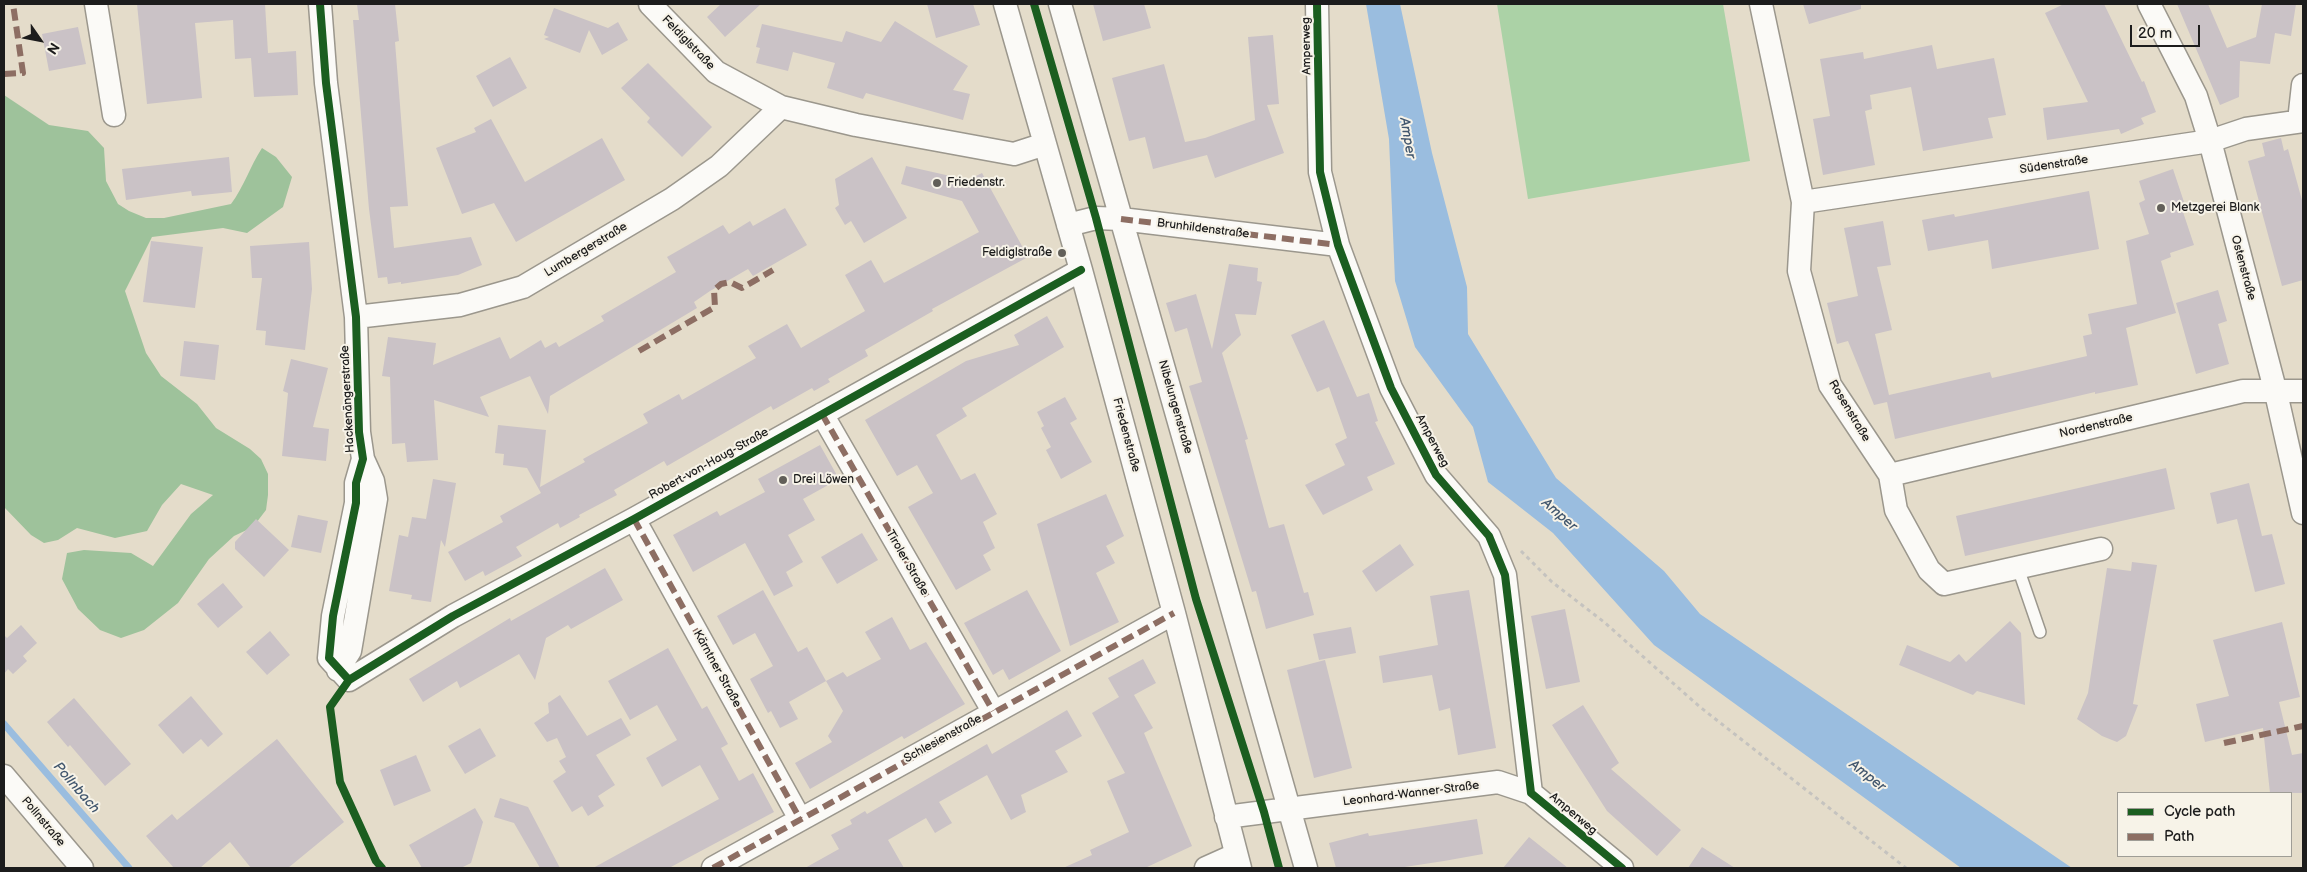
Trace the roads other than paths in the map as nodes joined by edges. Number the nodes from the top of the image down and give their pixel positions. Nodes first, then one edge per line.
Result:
1 (96, 4) edge
2 (320, 4) edge
3 (650, 4) edge
4 (1004, 4) edge
5 (1060, 4) edge
6 (1317, 4) edge
7 (1761, 4) edge
8 (2149, 4) edge
9 (2303, 85) edge
10 (781, 106) junction
11 (114, 116) dead end
12 (2301, 121) edge
13 (2210, 141) junction
14 (1045, 144) junction
15 (1803, 202) junction
16 (1121, 219) junction
17 (1068, 225) junction
18 (1338, 245) junction
19 (1081, 270) junction
20 (356, 317) junction
21 (2303, 391) edge
22 (2276, 393) junction
23 (822, 414) junction
24 (1890, 475) junction
25 (2303, 513) edge
26 (634, 519) junction
27 (2101, 549) dead end
28 (2018, 568) junction
29 (1174, 613) junction
30 (2040, 632) dead end
31 (343, 675) joint
32 (993, 712) junction
33 (4, 776) edge
34 (1531, 793) junction
35 (1290, 810) junction
36 (1226, 817) junction
37 (800, 819) junction
38 (1238, 861) edge
39 (82, 868) edge
40 (713, 868) edge
41 (1206, 868) edge
42 (1306, 868) edge
43 (1622, 868) edge

1 - 11 street
2 - 20 street, Hackenängerstraße
3 - 10 street, Feldiglstraße
4 - 14 street, Friedenstraße
5 - 16 street, Nibelungenstraße
6 - 18 street, Amperweg
7 - 15 street, Rosenstraße
8 - 13 street, Ostenstraße
9 - 12 street
10 - 14 street, Feldiglstraße
10 - 20 street, Lumbergerstraße
12 - 13 street, Südenstraße
13 - 15 street, Südenstraße
13 - 22 street, Ostenstraße
14 - 17 street, Friedenstraße
15 - 24 street, Rosenstraße
16 - 17 street, Brunhildenstraße
16 - 18 street, Brunhildenstraße
16 - 35 street, Nibelungenstraße
17 - 19 street, Friedenstraße
18 - 34 street, Amperweg
19 - 23 street, Robert-von-Haug-Straße
19 - 29 street, Friedenstraße
20 - 31 street, Hackenängerstraße
21 - 22 street, Nordenstraße
22 - 24 street, Nordenstraße
22 - 25 street, Ostenstraße
23 - 26 street, Robert-von-Haug-Straße
23 - 32 street, Tiroler Straße
24 - 28 street, Rosenstraße
26 - 31 street, Robert-von-Haug-Straße
26 - 37 street, Kärntner Straße
27 - 28 street, Rosenstraße
28 - 30 lane
29 - 32 street, Schlesienstraße
29 - 36 street, Friedenstraße
32 - 37 street, Schlesienstraße
33 - 39 street, Pollnstraße
34 - 35 street, Leonhard-Wanner-Straße
34 - 43 street, Amperweg
35 - 36 street
35 - 42 street, Nibelungenstraße
36 - 38 street, Friedenstraße
37 - 40 street, Schlesienstraße
38 - 41 street

